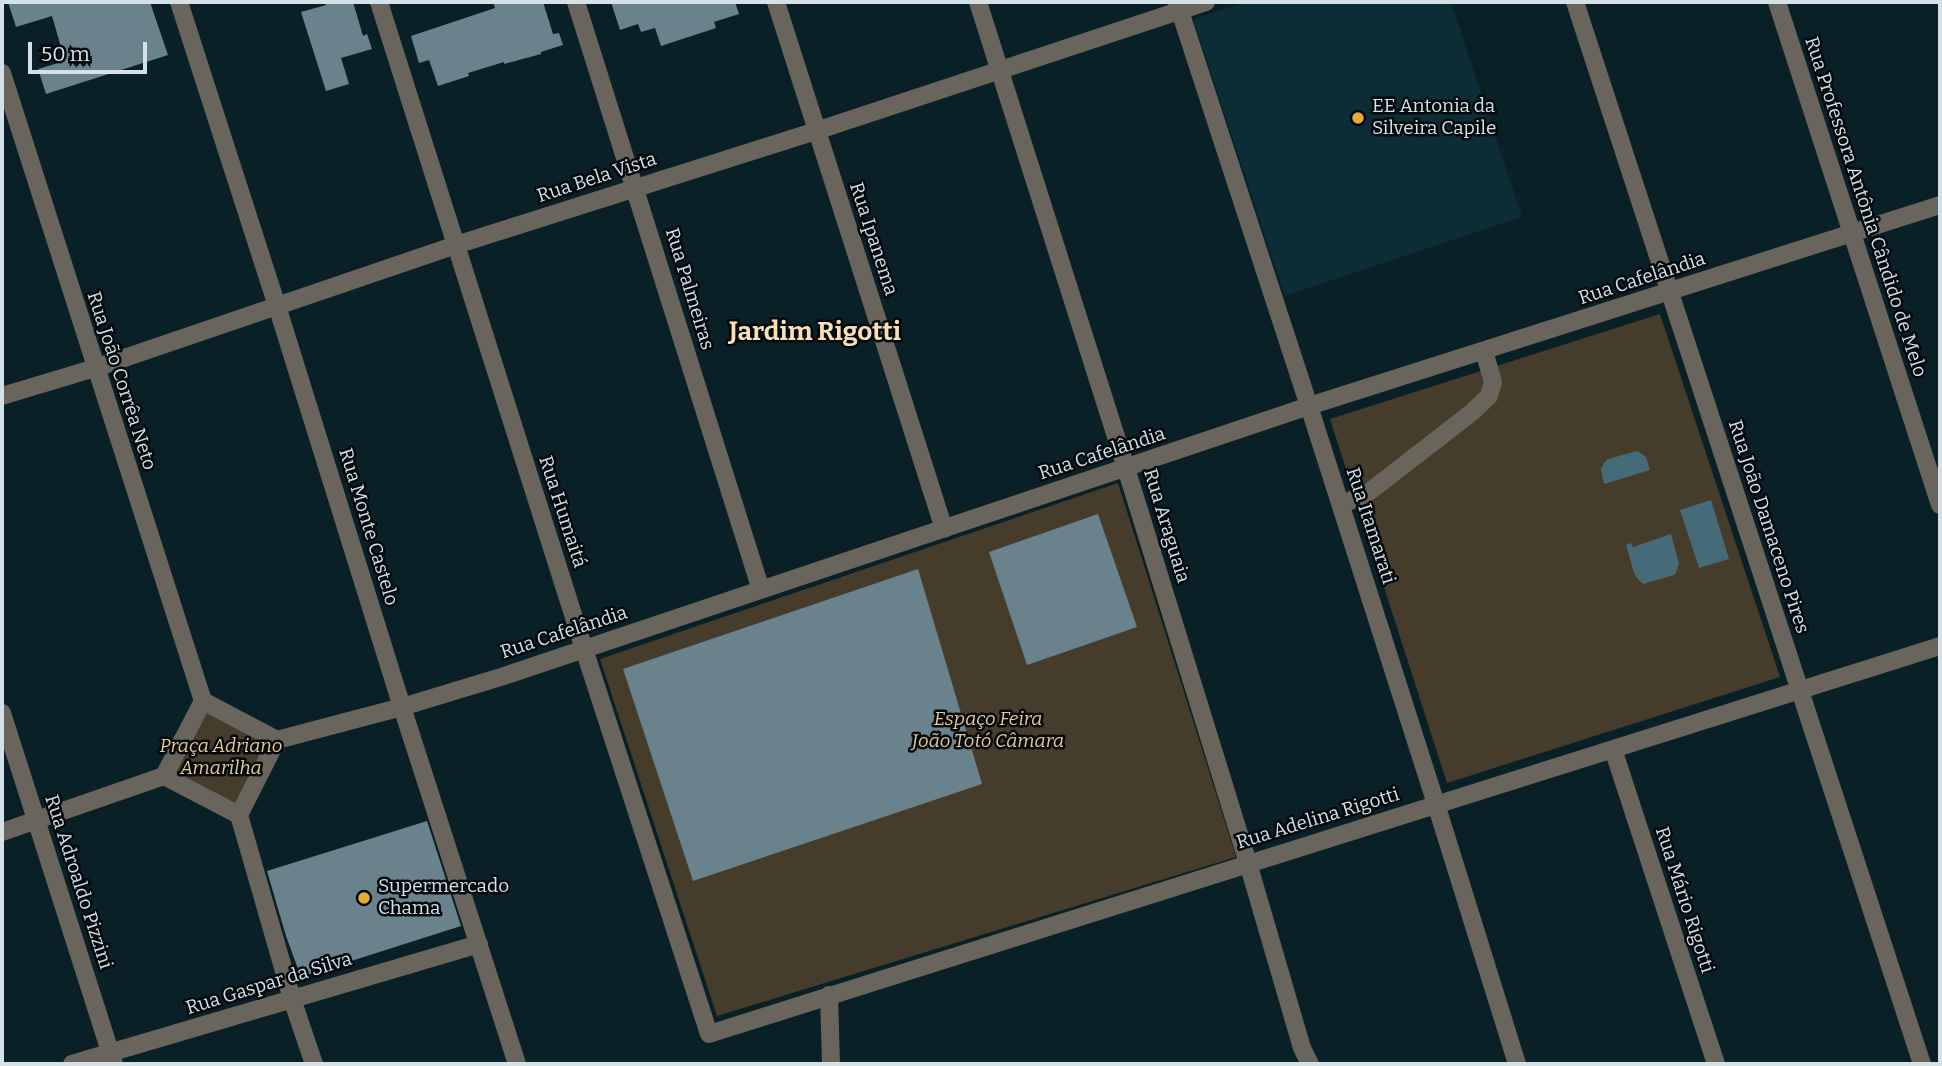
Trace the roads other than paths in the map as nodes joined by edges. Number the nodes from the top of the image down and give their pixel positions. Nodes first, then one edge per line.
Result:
1 (179, 2) edge
2 (379, 2) edge
3 (576, 2) edge
4 (776, 2) edge
5 (978, 2) edge
6 (1206, 2) edge
7 (1575, 2) edge
8 (1777, 2) edge
9 (1179, 6) edge
10 (999, 69) junction
11 (2, 73) edge
12 (816, 131) junction
13 (635, 187) junction
14 (1940, 205) edge
15 (1852, 234) junction
16 (456, 245) junction
17 (1669, 292) junction
18 (277, 306) junction
19 (1484, 351) junction
20 (95, 368) junction
21 (2, 396) edge
22 (1310, 407) junction
23 (1126, 468) junction
24 (1341, 505) junction
25 (1940, 505) edge
26 (944, 529) junction
27 (761, 590) junction
28 (1940, 646) edge
29 (584, 649) junction
30 (1800, 690) junction
31 (203, 701) junction
32 (402, 707) junction
33 (2, 713) edge
34 (277, 740) junction
35 (1613, 749) junction
36 (164, 776) junction
37 (1436, 804) junction
38 (239, 815) junction
39 (37, 821) junction
40 (2, 832) edge
41 (1248, 863) junction
42 (479, 944) junction
43 (829, 995) junction
44 (292, 999) junction
45 (709, 1034) joint
46 (112, 1059) edge
47 (72, 1064) edge
48 (314, 1064) edge
49 (517, 1064) edge
50 (831, 1064) edge
51 (1310, 1064) edge
52 (1517, 1064) edge
53 (1716, 1064) edge
54 (1922, 1064) edge

1 - 18 street, Rua Monte Castelo
2 - 16 street, Rua Humaitá
3 - 13 street, Rua Palmeiras
4 - 12 street, Rua Ipanema
5 - 10 street, Rua Araguaia
6 - 9 street, Rua Bela Vista
7 - 17 street, Rua João Damaceno Pires
8 - 15 street, Rua Professora Antônia Cândido de Melo
9 - 10 street, Rua Bela Vista
9 - 22 street, Rua Itamarati
10 - 12 street, Rua Bela Vista
10 - 23 street, Rua Araguaia
11 - 20 street, Rua João Corrêa Neto
12 - 13 street, Rua Bela Vista
12 - 26 street, Rua Ipanema
13 - 16 street, Rua Bela Vista
13 - 27 street, Rua Palmeiras
14 - 15 street, Rua Cafelândia
15 - 17 street, Rua Cafelândia
15 - 25 street, Rua Professora Antônia Cândido de Melo
16 - 18 street, Rua Bela Vista
16 - 29 street, Rua Humaitá
17 - 19 street, Rua Cafelândia
17 - 30 street, Rua João Damaceno Pires
18 - 20 street, Rua Bela Vista
18 - 32 street, Rua Monte Castelo
19 - 22 street, Rua Cafelândia
19 - 24 street
20 - 21 street, Rua Bela Vista
20 - 31 street, Rua João Corrêa Neto
22 - 23 street, Rua Cafelândia
22 - 24 street, Rua Itamarati
23 - 26 street, Rua Cafelândia
23 - 41 street, Rua Araguaia
24 - 37 street, Rua Itamarati
26 - 27 street, Rua Cafelândia
27 - 29 street, Rua Cafelândia
28 - 30 street, Rua Adelina Rigotti
29 - 32 street, Rua Cafelândia
29 - 45 street, Rua Humaitá
30 - 35 street, Rua Adelina Rigotti
30 - 54 street, Rua João Damaceno Pires
31 - 34 street
31 - 36 street
32 - 34 street, Rua Cafelândia
32 - 42 street, Rua Monte Castelo
33 - 39 street, Rua Adroaldo Pizzini
34 - 38 street
35 - 37 street, Rua Adelina Rigotti
35 - 53 street, Rua Mário Rigotti
36 - 38 street
36 - 39 street
37 - 41 street, Rua Adelina Rigotti
37 - 52 street, Rua Itamarati
38 - 44 street
39 - 40 street
39 - 46 street, Rua Adroaldo Pizzini
41 - 43 street, Rua Adelina Rigotti
41 - 51 street, Rua Araguaia
42 - 44 street, Rua Gaspar da Silva
42 - 49 street, Rua Monte Castelo
43 - 45 street, Rua Adelina Rigotti
43 - 50 street
44 - 46 street, Rua Gaspar da Silva
44 - 48 street
46 - 47 street, Rua Gaspar da Silva

